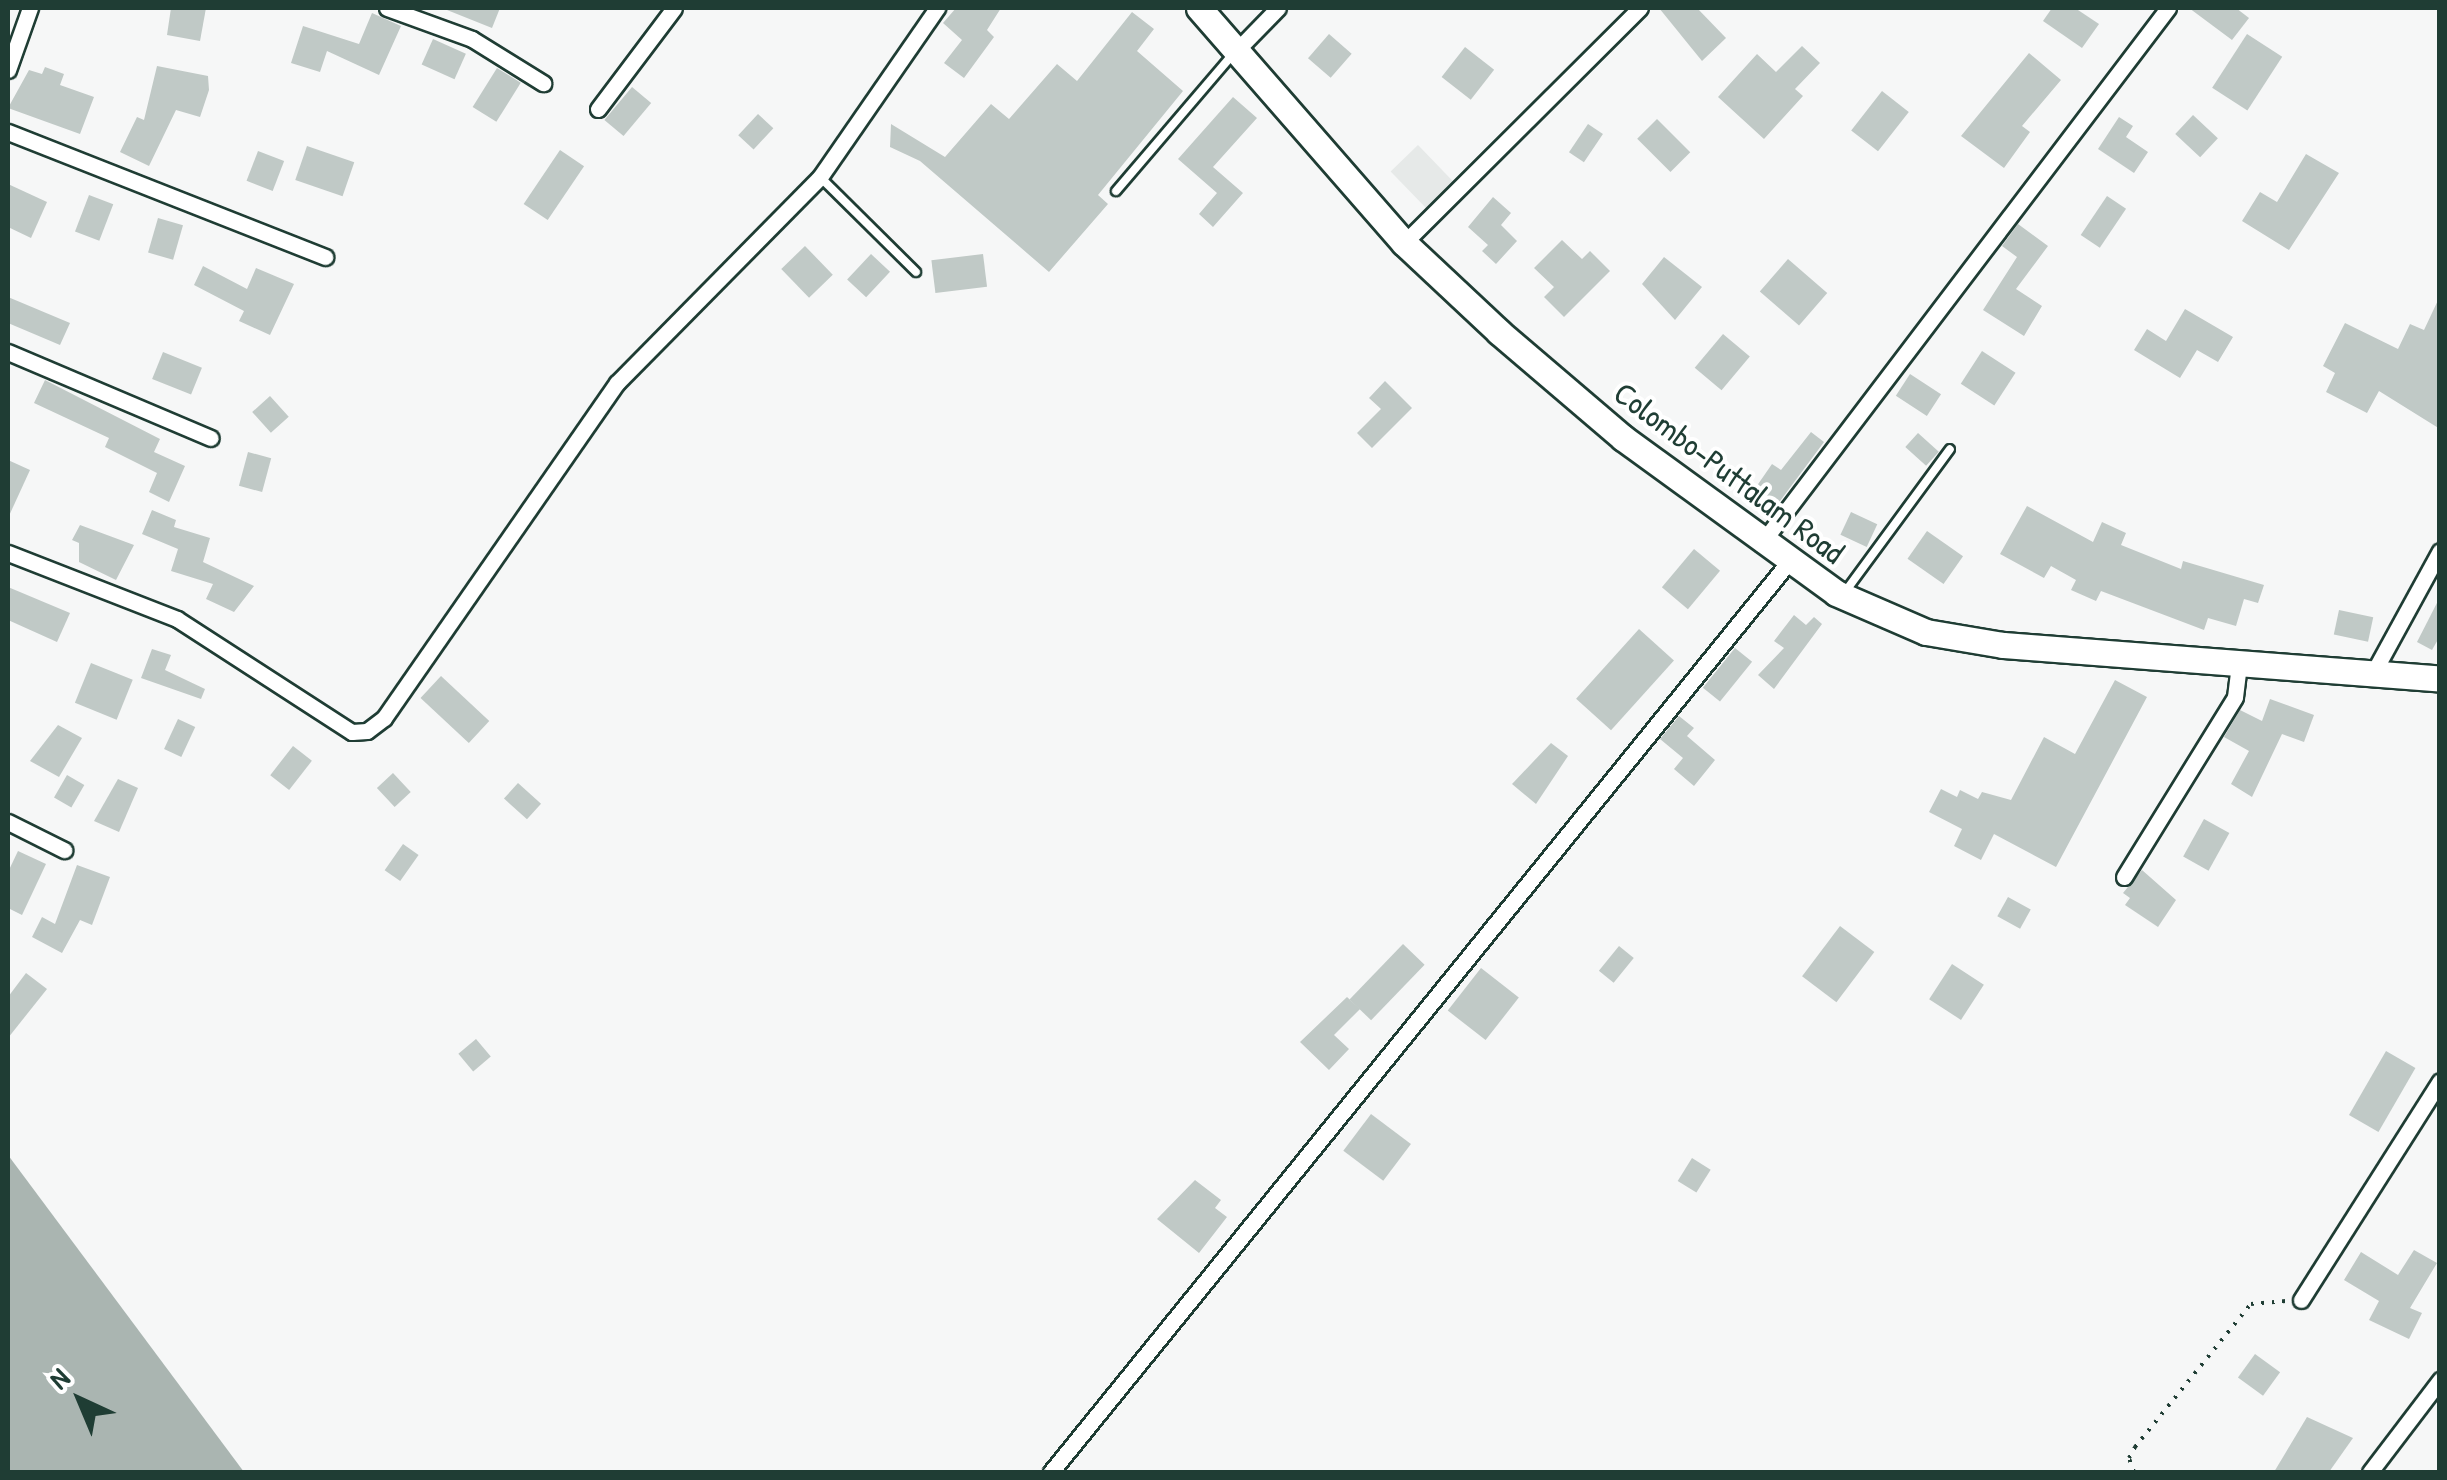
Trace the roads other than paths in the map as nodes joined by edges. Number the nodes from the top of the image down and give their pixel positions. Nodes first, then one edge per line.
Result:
1 (30, 8) edge
2 (387, 8) edge
3 (674, 8) edge
4 (937, 8) edge
5 (1199, 8) edge
6 (1278, 8) edge
7 (1640, 8) edge
8 (2168, 8) edge
9 (1238, 49) junction
10 (8, 70) edge
11 (543, 83) dead end
12 (598, 109) dead end
13 (8, 132) edge
14 (820, 178) junction
15 (1116, 191) dead end
16 (1404, 243) junction
17 (326, 257) dead end
18 (916, 272) dead end
19 (8, 352) edge
20 (210, 438) dead end
21 (1950, 450) dead end
22 (1761, 544) junction
23 (2440, 551) edge
24 (8, 553) edge
25 (1788, 564) junction
26 (1842, 596) junction
27 (2238, 666) junction
28 (2372, 675) junction
29 (2440, 679) edge
30 (8, 822) edge
31 (64, 850) dead end
32 (2124, 876) dead end
33 (2440, 1081) edge
34 (2301, 1300) road end
35 (2440, 1380) edge
36 (1051, 1472) edge
37 (2370, 1472) edge

1 - 10 street
2 - 11 street
3 - 12 street
4 - 14 street
5 - 9 highway, Colombo-Puttalam Road
6 - 9 street
7 - 16 street
8 - 22 street
9 - 15 lane
9 - 16 highway, Colombo-Puttalam Road
13 - 17 street
14 - 18 lane
14 - 24 street
16 - 22 highway, Colombo-Puttalam Road
19 - 20 street
21 - 26 lane
22 - 25 highway, Colombo-Puttalam Road
23 - 28 street
25 - 26 highway, Colombo-Puttalam Road
25 - 36 street
26 - 27 highway, Colombo-Puttalam Road
27 - 28 highway, Colombo-Puttalam Road
27 - 32 street
28 - 29 highway, Colombo-Puttalam Road
30 - 31 street
33 - 34 street
35 - 37 street

